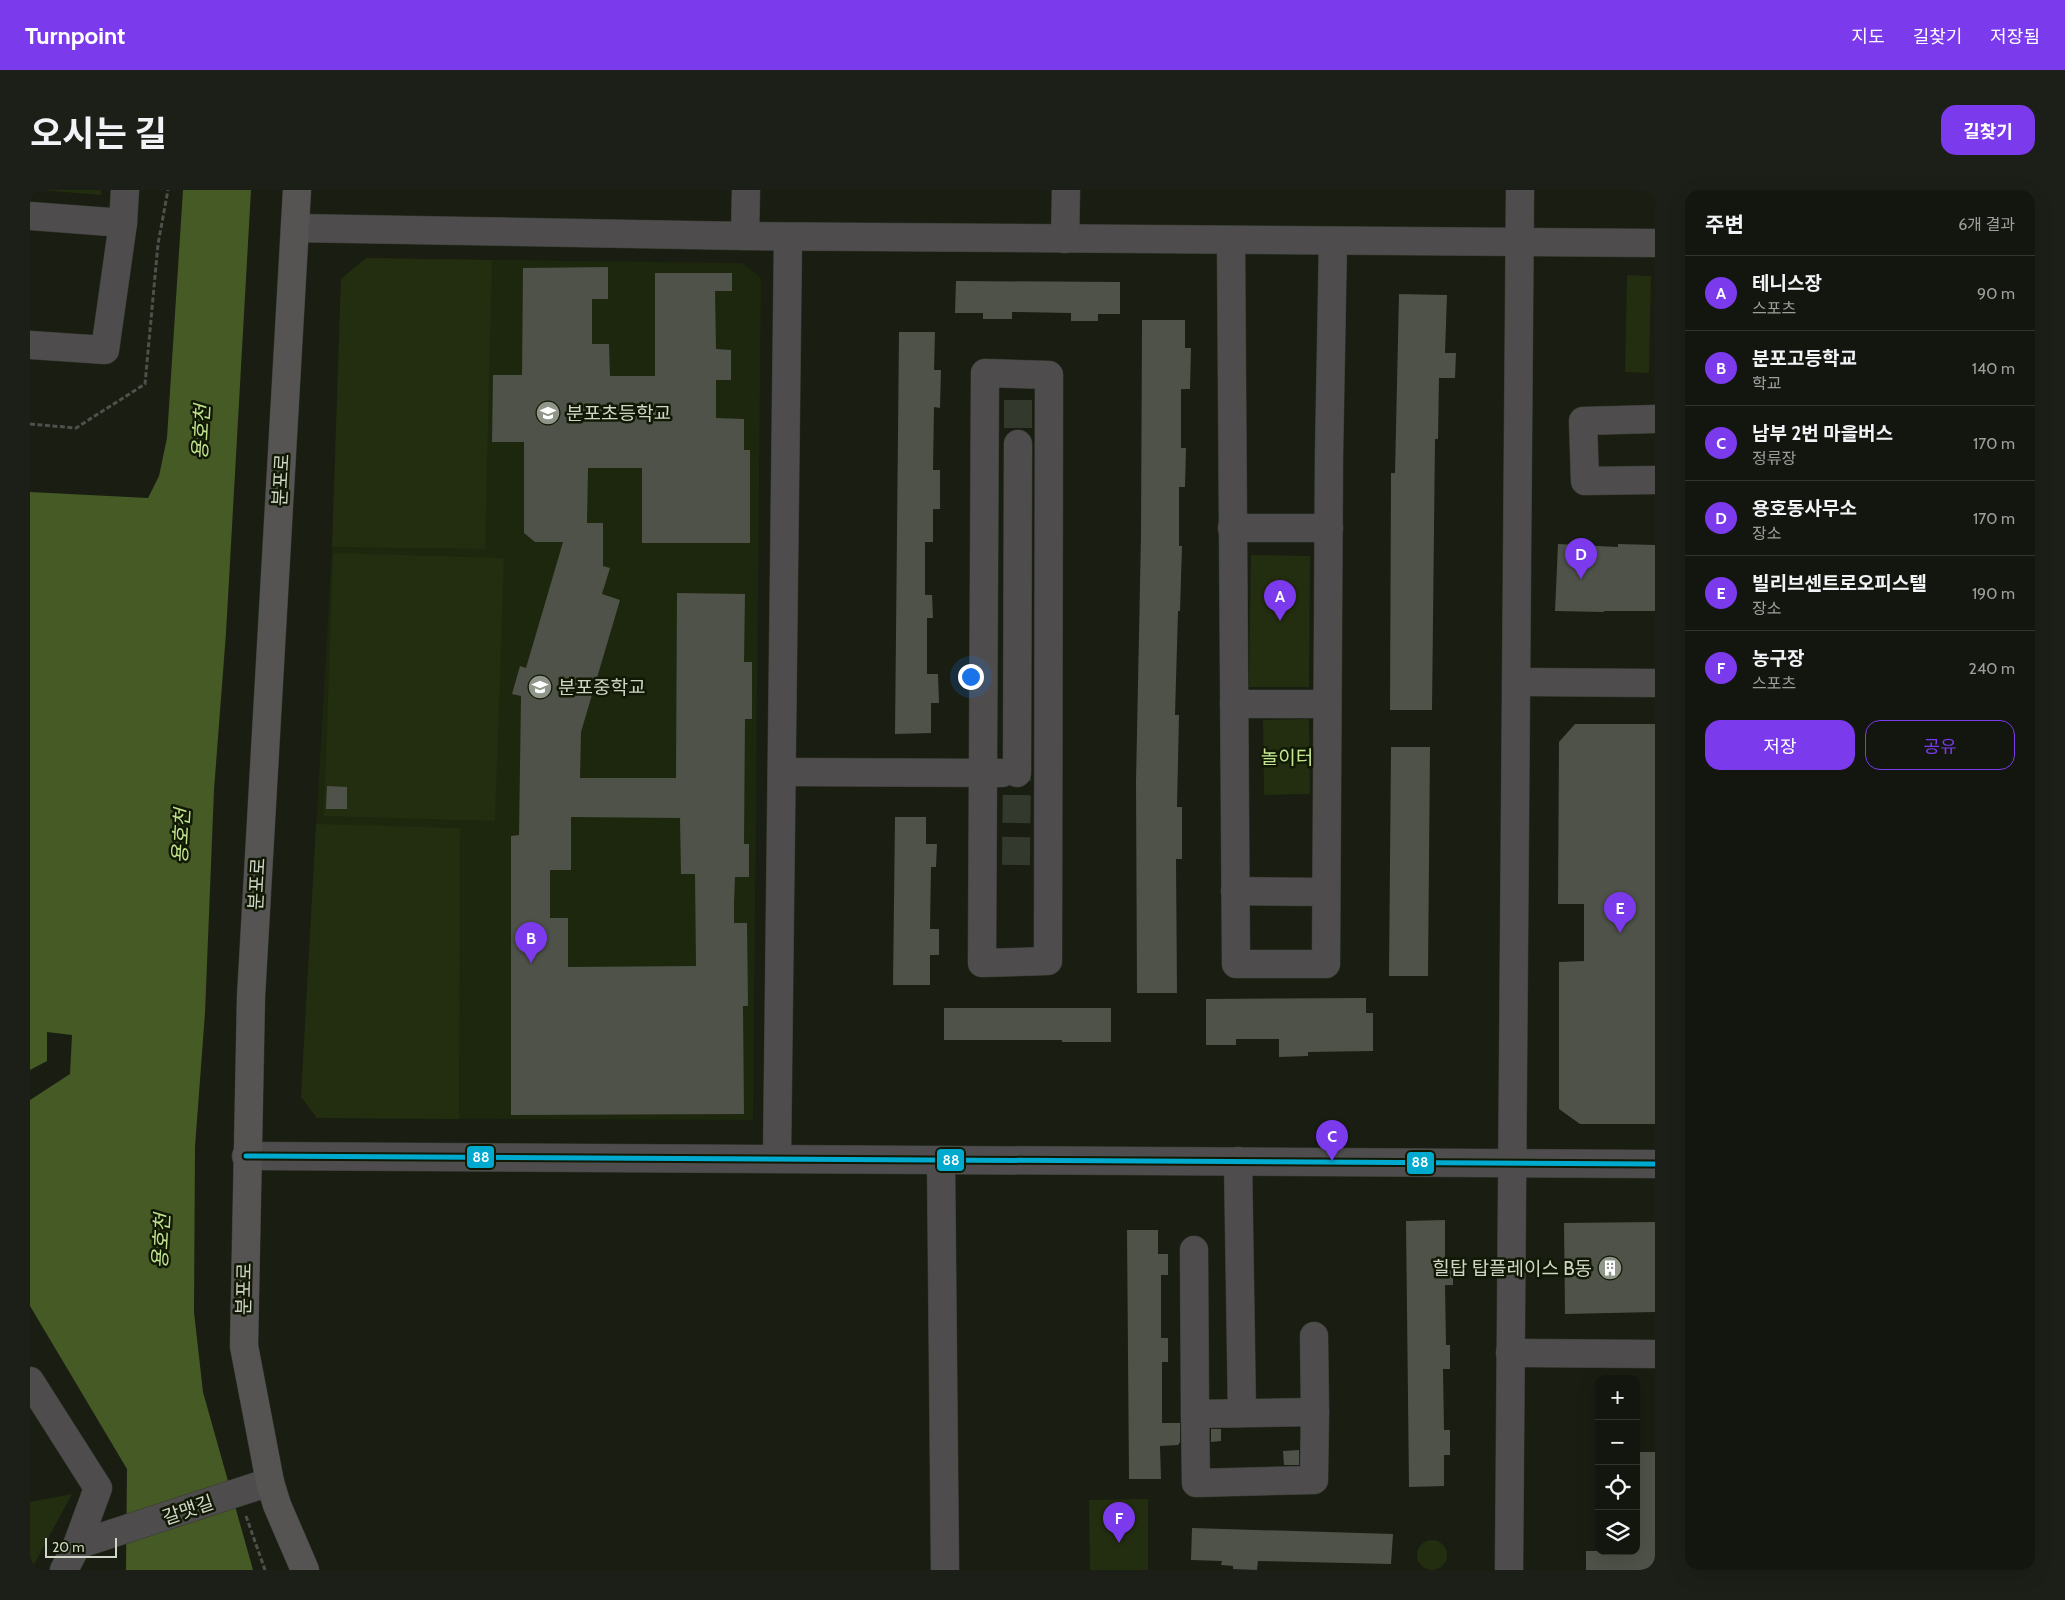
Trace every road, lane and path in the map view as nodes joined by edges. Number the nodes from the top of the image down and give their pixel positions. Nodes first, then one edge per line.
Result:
1 (126, 190) edge
2 (297, 190) edge
3 (746, 190) edge
4 (1066, 190) edge
5 (1520, 190) edge
6 (30, 216) edge
7 (123, 223) junction
8 (295, 228) junction
9 (745, 236) junction
10 (788, 237) junction
11 (1065, 239) junction
12 (1231, 240) junction
13 (1333, 241) junction
14 (1520, 242) junction
15 (1655, 243) edge
16 (30, 345) edge
17 (1655, 419) edge
18 (986, 444) junction
19 (1018, 444) junction
20 (1049, 444) junction
21 (1655, 480) edge
22 (1232, 528) junction
23 (1329, 528) junction
24 (1516, 682) junction
25 (1655, 683) edge
26 (1234, 704) junction
27 (1328, 704) junction
28 (782, 772) junction
29 (983, 773) junction
30 (1017, 773) junction
31 (1048, 774) junction
32 (1235, 891) junction
33 (1326, 892) junction
34 (246, 1156) junction
35 (777, 1158) junction
36 (941, 1160) junction
37 (1238, 1161) junction
38 (1512, 1163) junction
39 (1655, 1164) edge
40 (1194, 1250) dead end
41 (1314, 1336) dead end
42 (1510, 1352) junction
43 (1655, 1354) edge
44 (30, 1381) edge
45 (1315, 1412) junction
46 (1242, 1413) junction
47 (1195, 1414) junction
48 (270, 1482) junction
49 (240, 1492) junction
50 (77, 1545) junction
51 (64, 1570) edge
52 (264, 1570) edge
53 (305, 1570) edge
54 (945, 1570) edge
55 (1509, 1570) edge

1 - 7 street
2 - 8 main road, 분포로
3 - 9 street
4 - 11 street
5 - 14 street
6 - 7 street
7 - 16 street
8 - 9 street
8 - 34 main road, 분포로
9 - 10 street
10 - 11 street
10 - 28 street
11 - 12 street
12 - 13 street
12 - 22 street
13 - 14 street
13 - 23 street
14 - 15 street
14 - 24 street
17 - 21 street
18 - 19 street
18 - 20 street
18 - 29 street
19 - 20 street
19 - 30 street
20 - 31 street
22 - 23 street
22 - 26 street
23 - 27 street
24 - 25 street
24 - 38 street
26 - 27 street
26 - 32 street
27 - 33 street
28 - 29 street
28 - 35 street
29 - 30 street
29 - 31 street
30 - 31 street
32 - 33 street
32 - 33 street
34 - 35 street
34 - 48 main road, 분포로
35 - 36 street
36 - 37 street
36 - 54 street
37 - 38 street
37 - 46 street
38 - 39 street
38 - 42 street
40 - 47 street
41 - 45 street
42 - 43 street
42 - 55 street
44 - 50 street
45 - 46 street
45 - 47 street
46 - 47 street
48 - 49 street, 갈맷길
48 - 53 main road, 분포로
49 - 50 street, 갈맷길
49 - 52 path
50 - 51 street

